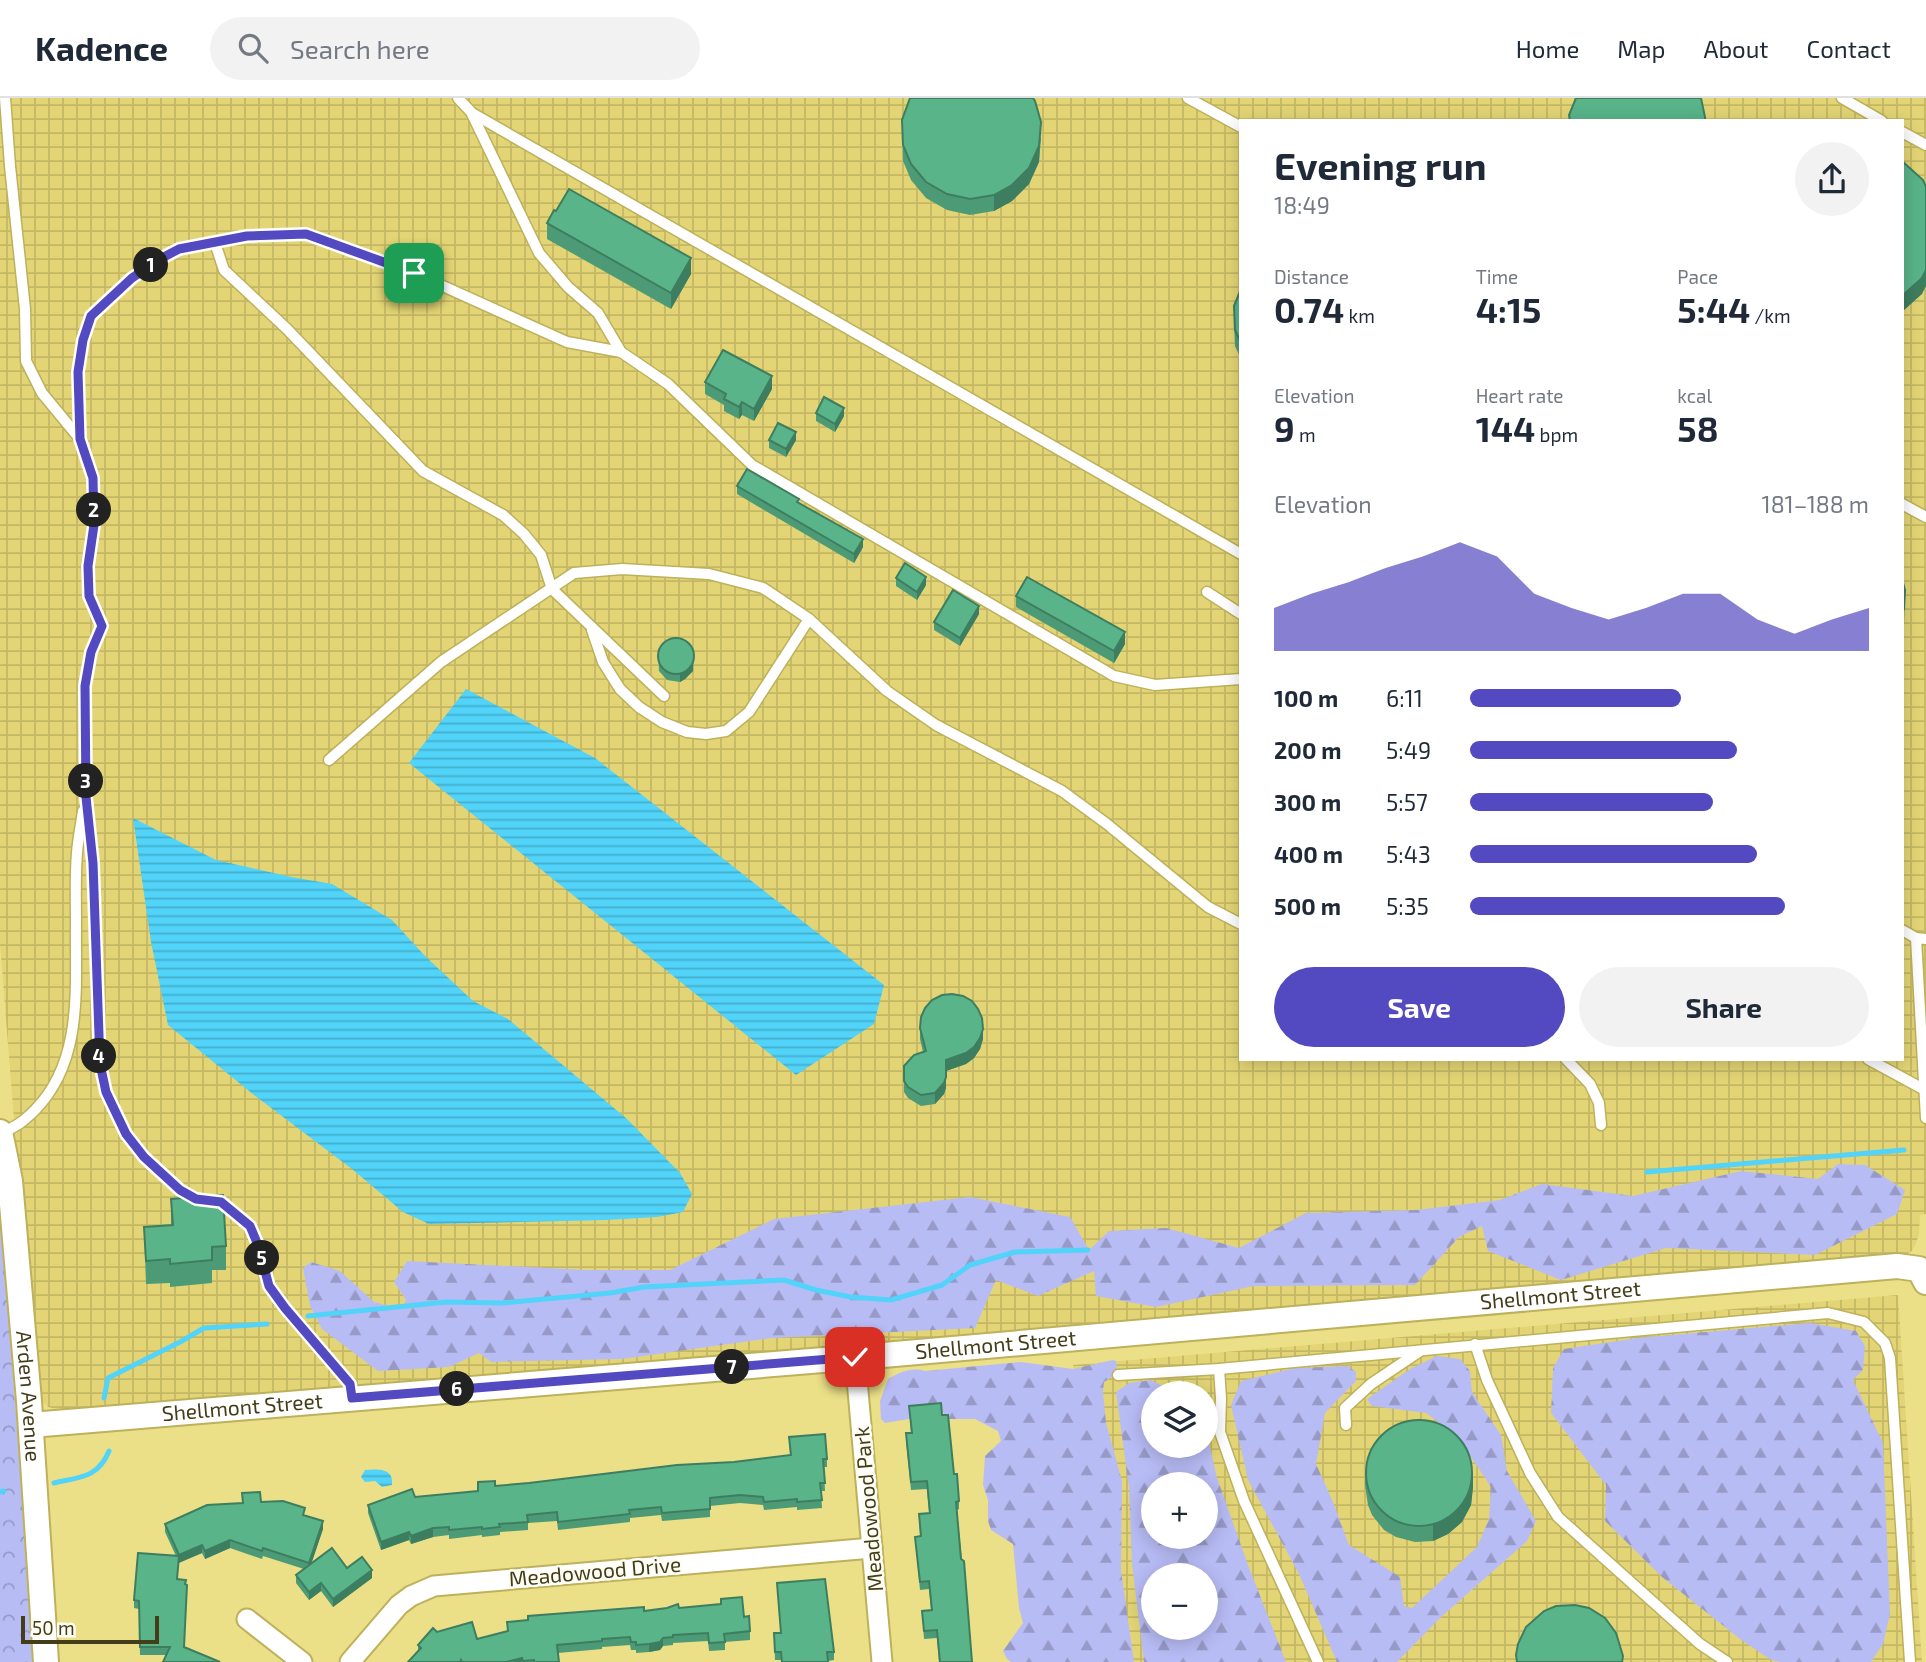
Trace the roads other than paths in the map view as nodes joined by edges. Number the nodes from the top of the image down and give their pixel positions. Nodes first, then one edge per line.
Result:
1 (5, 98) edge
2 (458, 98) edge
3 (1188, 98) edge
4 (1842, 98) edge
5 (472, 113) junction
6 (1879, 119) edge
7 (1239, 126) edge
8 (1904, 133) edge
9 (1926, 145) edge
10 (215, 243) junction
11 (621, 352) junction
12 (80, 439) junction
13 (1904, 505) edge
14 (1926, 517) edge
15 (1239, 553) edge
16 (552, 589) junction
17 (1207, 592) dead end
18 (1239, 613) edge
19 (809, 619) junction
20 (591, 626) junction
21 (1239, 679) edge
22 (664, 696) dead end
23 (329, 760) dead end
24 (86, 797) junction
25 (1239, 923) edge
26 (1904, 931) edge
27 (1921, 939) edge
28 (1568, 1061) edge
29 (1872, 1061) edge
30 (1924, 1090) edge
31 (1926, 1118) edge
32 (1601, 1125) dead end
33 (0, 1132) edge
34 (1924, 1272) edge
35 (1475, 1344) junction
36 (1420, 1350) junction
37 (855, 1357) junction
38 (1219, 1369) junction
39 (1118, 1375) dead end
40 (352, 1398) junction
41 (31, 1425) junction
42 (1346, 1425) dead end
43 (872, 1548) junction
44 (247, 1619) dead end
45 (46, 1662) edge
46 (302, 1662) edge
47 (350, 1662) edge
48 (882, 1662) edge
49 (1318, 1662) edge
50 (1727, 1662) edge
51 (1910, 1662) edge

1 - 12 lane
2 - 5 lane
3 - 7 lane
4 - 6 lane
5 - 11 lane
5 - 15 lane
8 - 9 lane
10 - 11 lane
10 - 12 lane
10 - 16 lane
11 - 21 lane
12 - 24 lane
13 - 14 lane
16 - 19 lane
16 - 20 lane
16 - 23 lane
17 - 18 lane
19 - 20 lane
19 - 25 lane
20 - 22 lane
24 - 33 lane
24 - 40 lane
26 - 27 lane
27 - 30 lane
28 - 32 lane
29 - 30 lane
30 - 31 lane
33 - 41 street, Arden Avenue
34 - 37 street, Shellmont Street
35 - 36 lane
35 - 50 lane
35 - 51 lane
36 - 38 lane
36 - 42 lane
37 - 40 street, Shellmont Street
37 - 43 street, Meadowood Park
38 - 39 lane
38 - 49 lane
40 - 41 street, Shellmont Street
41 - 45 street, Arden Avenue
43 - 47 street, Meadowood Drive
43 - 48 street, Meadowood Park
44 - 46 street

